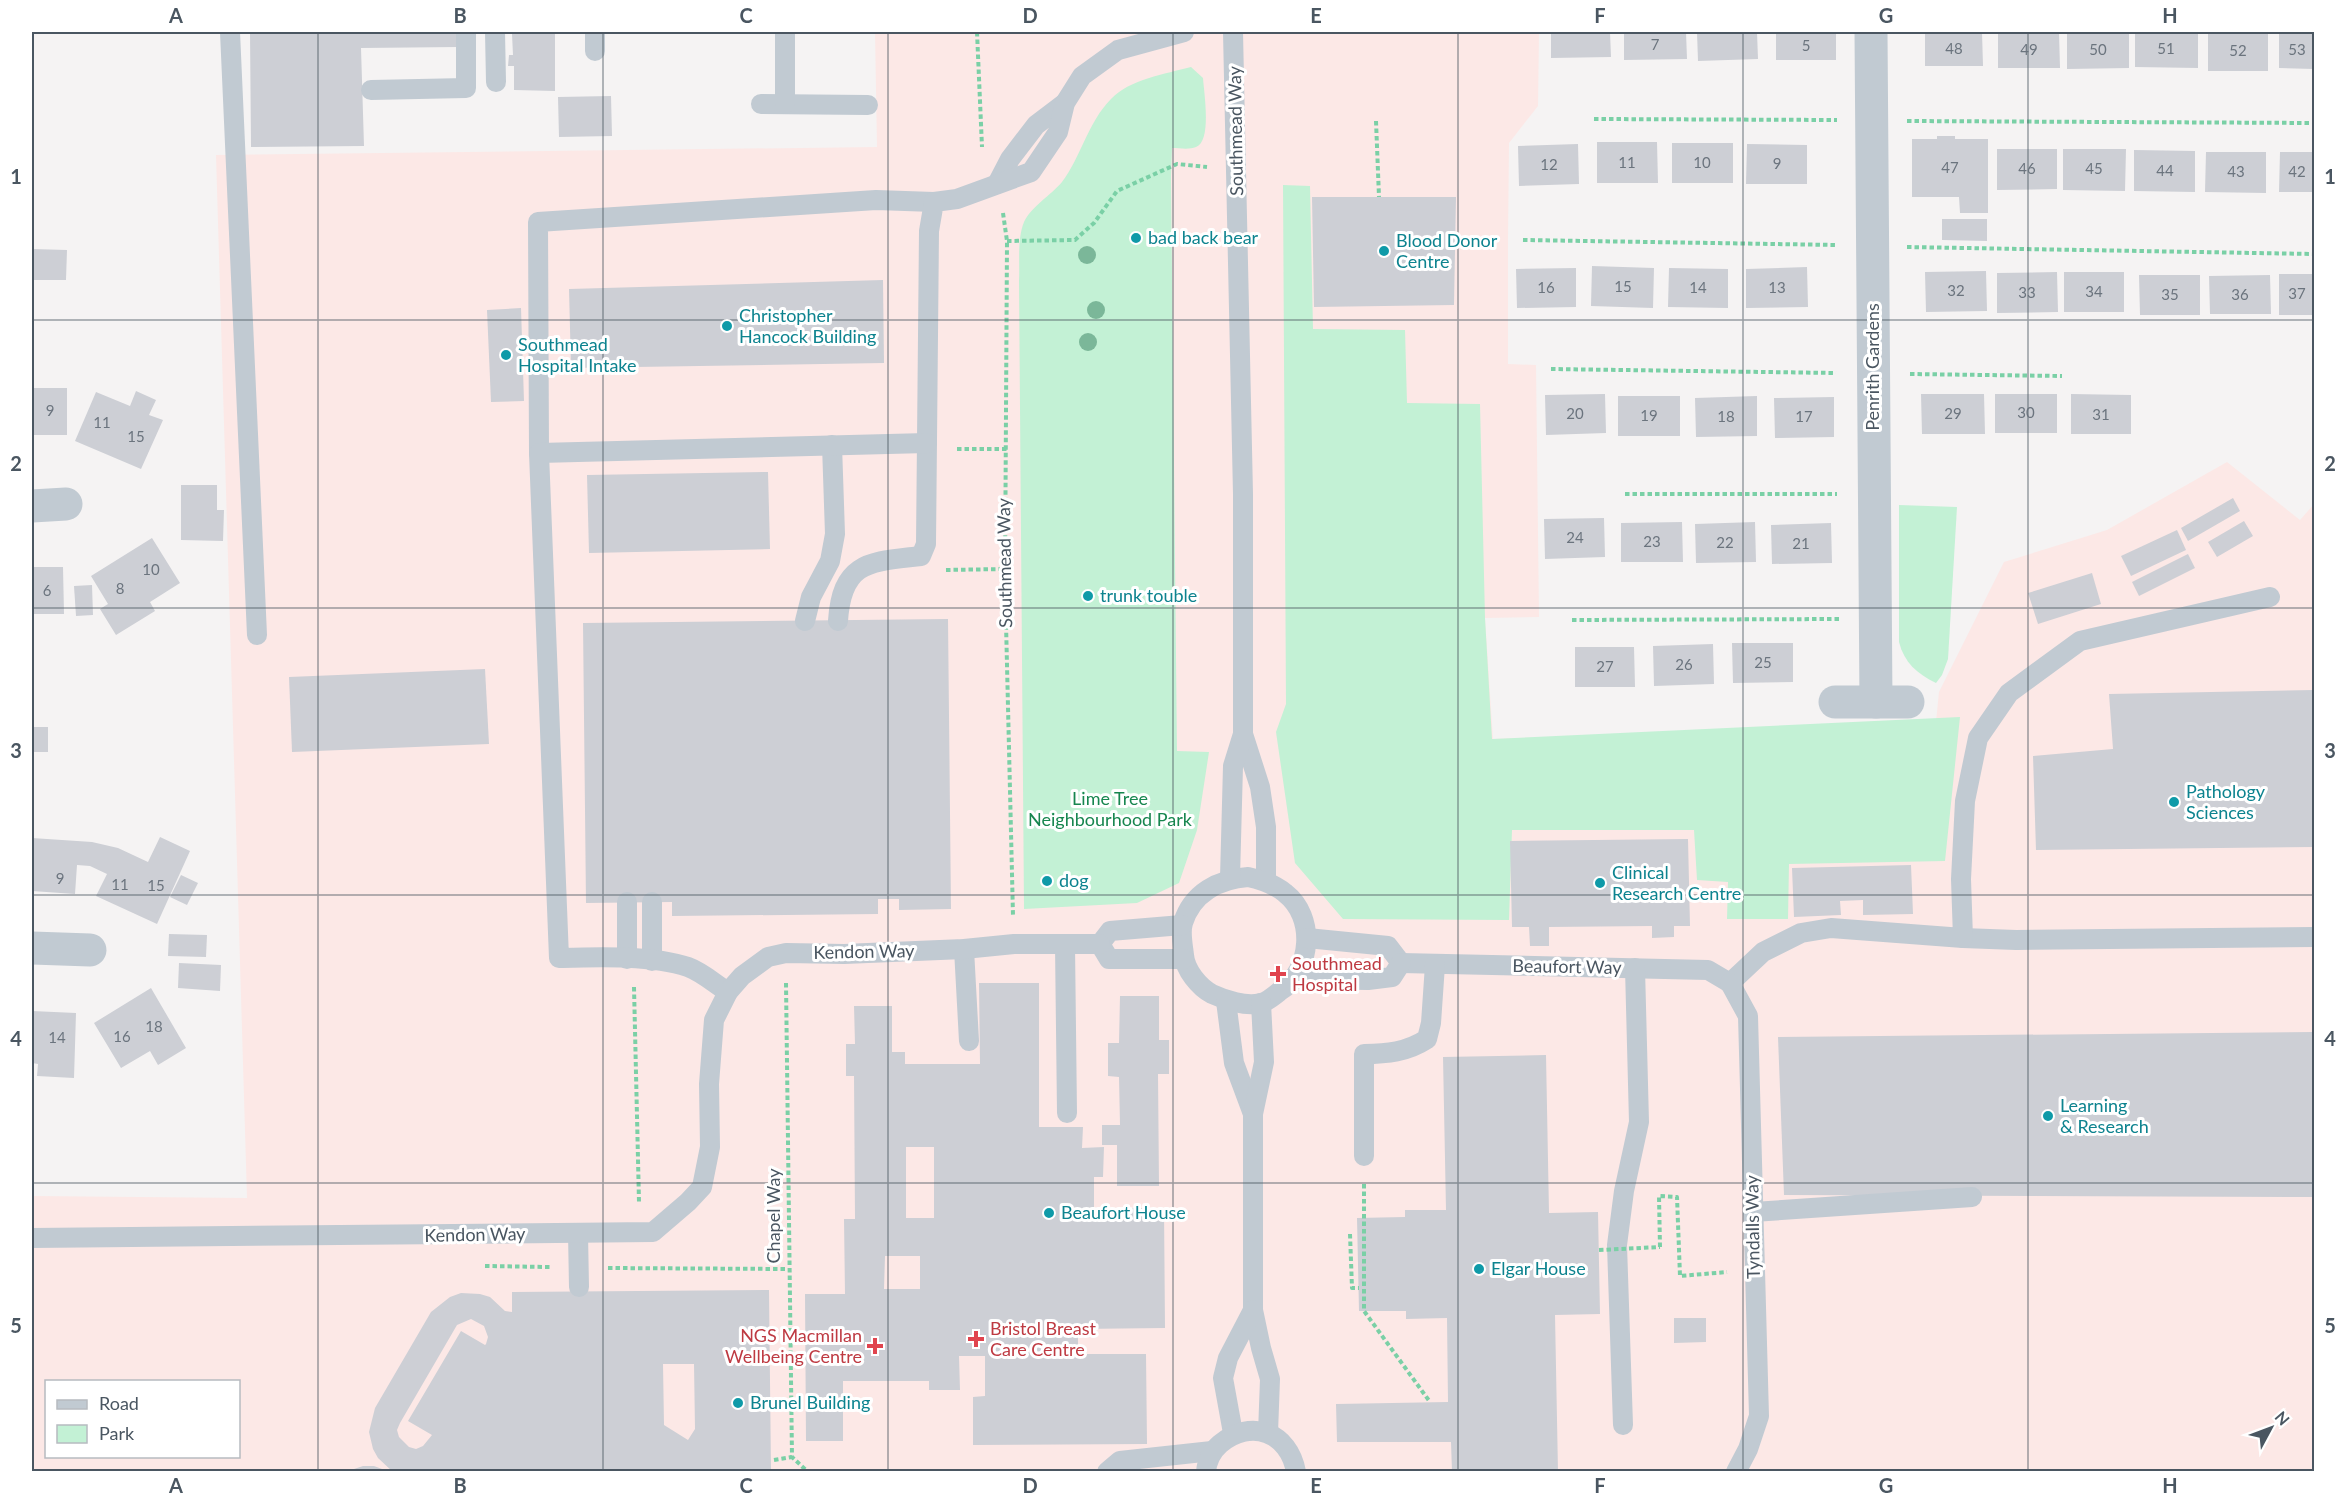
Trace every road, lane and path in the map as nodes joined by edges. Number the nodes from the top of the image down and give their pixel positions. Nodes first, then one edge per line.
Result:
1 (230, 32) edge
2 (466, 32) edge
3 (495, 32) edge
4 (785, 32) edge
5 (977, 32) edge
6 (1184, 32) edge
7 (1233, 32) edge
8 (1872, 32) edge
9 (496, 82) dead end
10 (371, 90) dead end
11 (761, 104) dead end
12 (785, 104) junction
13 (868, 105) dead end
14 (1594, 119) dead end
15 (1872, 120) junction
16 (1376, 121) dead end
17 (2314, 123) edge
18 (1237, 170) junction
19 (997, 184) junction
20 (1379, 197) dead end
21 (934, 202) junction
22 (1523, 240) dead end
23 (1007, 241) junction
24 (1872, 246) junction
25 (2314, 254) edge
26 (1551, 369) dead end
27 (1874, 373) junction
28 (2062, 376) dead end
29 (832, 445) junction
30 (927, 446) junction
31 (1007, 449) junction
32 (539, 453) junction
33 (1874, 493) junction
34 (1625, 494) dead end
35 (66, 504) dead end
36 (32, 506) edge
37 (921, 556) junction
38 (1005, 569) junction
39 (2270, 597) dead end
40 (1875, 619) junction
41 (805, 621) dead end
42 (838, 621) dead end
43 (1572, 621) dead end
44 (257, 635) dead end
45 (1835, 702) dead end
46 (1876, 702) junction
47 (1908, 702) dead end
48 (1243, 734) junction
49 (1230, 878) junction
50 (1266, 880) junction
51 (627, 902) dead end
52 (652, 902) dead end
53 (1182, 925) junction
54 (2314, 937) edge
55 (1307, 938) junction
56 (1963, 938) junction
57 (1014, 944) junction
58 (1100, 944) junction
59 (1065, 945) junction
60 (32, 948) edge
61 (964, 949) junction
62 (90, 950) dead end
63 (786, 952) junction
64 (1184, 959) junction
65 (638, 960) junction
66 (1401, 963) junction
67 (1435, 965) junction
68 (1635, 968) junction
69 (1293, 979) junction
70 (1730, 983) junction
71 (728, 992) junction
72 (1226, 1001) junction
73 (1261, 1003) junction
74 (969, 1041) dead end
75 (1067, 1113) dead end
76 (1253, 1114) junction
77 (1364, 1156) dead end
78 (1972, 1197) dead end
79 (1753, 1212) junction
80 (1363, 1218) dead end
81 (578, 1233) junction
82 (639, 1233) junction
83 (1350, 1234) dead end
84 (32, 1238) edge
85 (1599, 1250) dead end
86 (483, 1266) dead end
87 (788, 1269) junction
88 (1755, 1270) junction
89 (578, 1277) junction
90 (1359, 1288) dead end
91 (1253, 1310) junction
92 (1430, 1402) dead end
93 (1623, 1425) dead end
94 (1233, 1433) junction
95 (1268, 1433) junction
96 (1212, 1451) junction
97 (792, 1457) junction
98 (774, 1460) dead end
99 (808, 1472) edge
100 (1107, 1472) edge
101 (1206, 1472) edge
102 (1296, 1472) edge
103 (1736, 1472) edge

1 - 44 lane
2 - 10 lane
3 - 9 lane
4 - 12 lane
5 - 19 path, Southmead Way
6 - 19 lane
7 - 18 lane, Southmead Way
8 - 15 street, Penrith Gardens
11 - 12 lane
12 - 13 lane
14 - 15 path
15 - 17 path
15 - 24 street, Penrith Gardens
16 - 20 path
18 - 23 path
18 - 48 lane, Southmead Way
19 - 21 lane
19 - 23 path, Southmead Way
21 - 30 lane
21 - 32 lane
22 - 24 path
23 - 31 path, Southmead Way
24 - 25 path
24 - 27 street, Penrith Gardens
26 - 27 path
27 - 28 path
27 - 33 street, Penrith Gardens
29 - 30 lane
29 - 32 lane
29 - 41 lane
30 - 31 path
30 - 37 lane
31 - 38 path, Southmead Way
32 - 65 lane
33 - 34 path
33 - 40 street, Penrith Gardens
35 - 36 street
37 - 38 path
37 - 42 lane
38 - 57 path, Southmead Way
39 - 56 lane
40 - 43 path
40 - 46 street, Penrith Gardens
45 - 46 street
46 - 47 street
48 - 49 lane, Southmead Way
48 - 50 lane, Southmead Way
49 - 50 lane
49 - 53 lane
50 - 55 lane
51 - 65 lane
52 - 65 lane
53 - 58 lane
53 - 64 lane
54 - 56 lane
55 - 66 lane
55 - 69 lane
56 - 70 lane
57 - 59 lane
57 - 61 lane, Kendon Way
58 - 59 lane
58 - 64 lane
59 - 75 lane
60 - 62 street
61 - 63 lane, Kendon Way
61 - 74 lane
63 - 71 lane, Kendon Way
63 - 87 path, Chapel Way
64 - 72 lane
65 - 71 lane
65 - 82 path
66 - 67 lane, Beaufort Way
66 - 69 lane
67 - 68 lane, Beaufort Way
67 - 77 lane
68 - 70 lane, Beaufort Way
68 - 93 lane
69 - 73 lane
70 - 79 lane, Tyndalls Way
71 - 82 lane, Kendon Way
72 - 73 lane
72 - 76 lane
73 - 76 lane
76 - 91 lane
78 - 79 lane
79 - 88 lane, Tyndalls Way
80 - 92 path
81 - 82 lane, Kendon Way
81 - 84 lane, Kendon Way
81 - 89 lane
83 - 90 path
85 - 88 path, bridge
86 - 89 path
87 - 89 path
87 - 97 path, Chapel Way
88 - 103 lane, Tyndalls Way
91 - 94 lane
91 - 95 lane
94 - 95 lane
94 - 96 lane
95 - 102 lane
96 - 100 lane
96 - 101 lane
97 - 98 path
97 - 99 path

